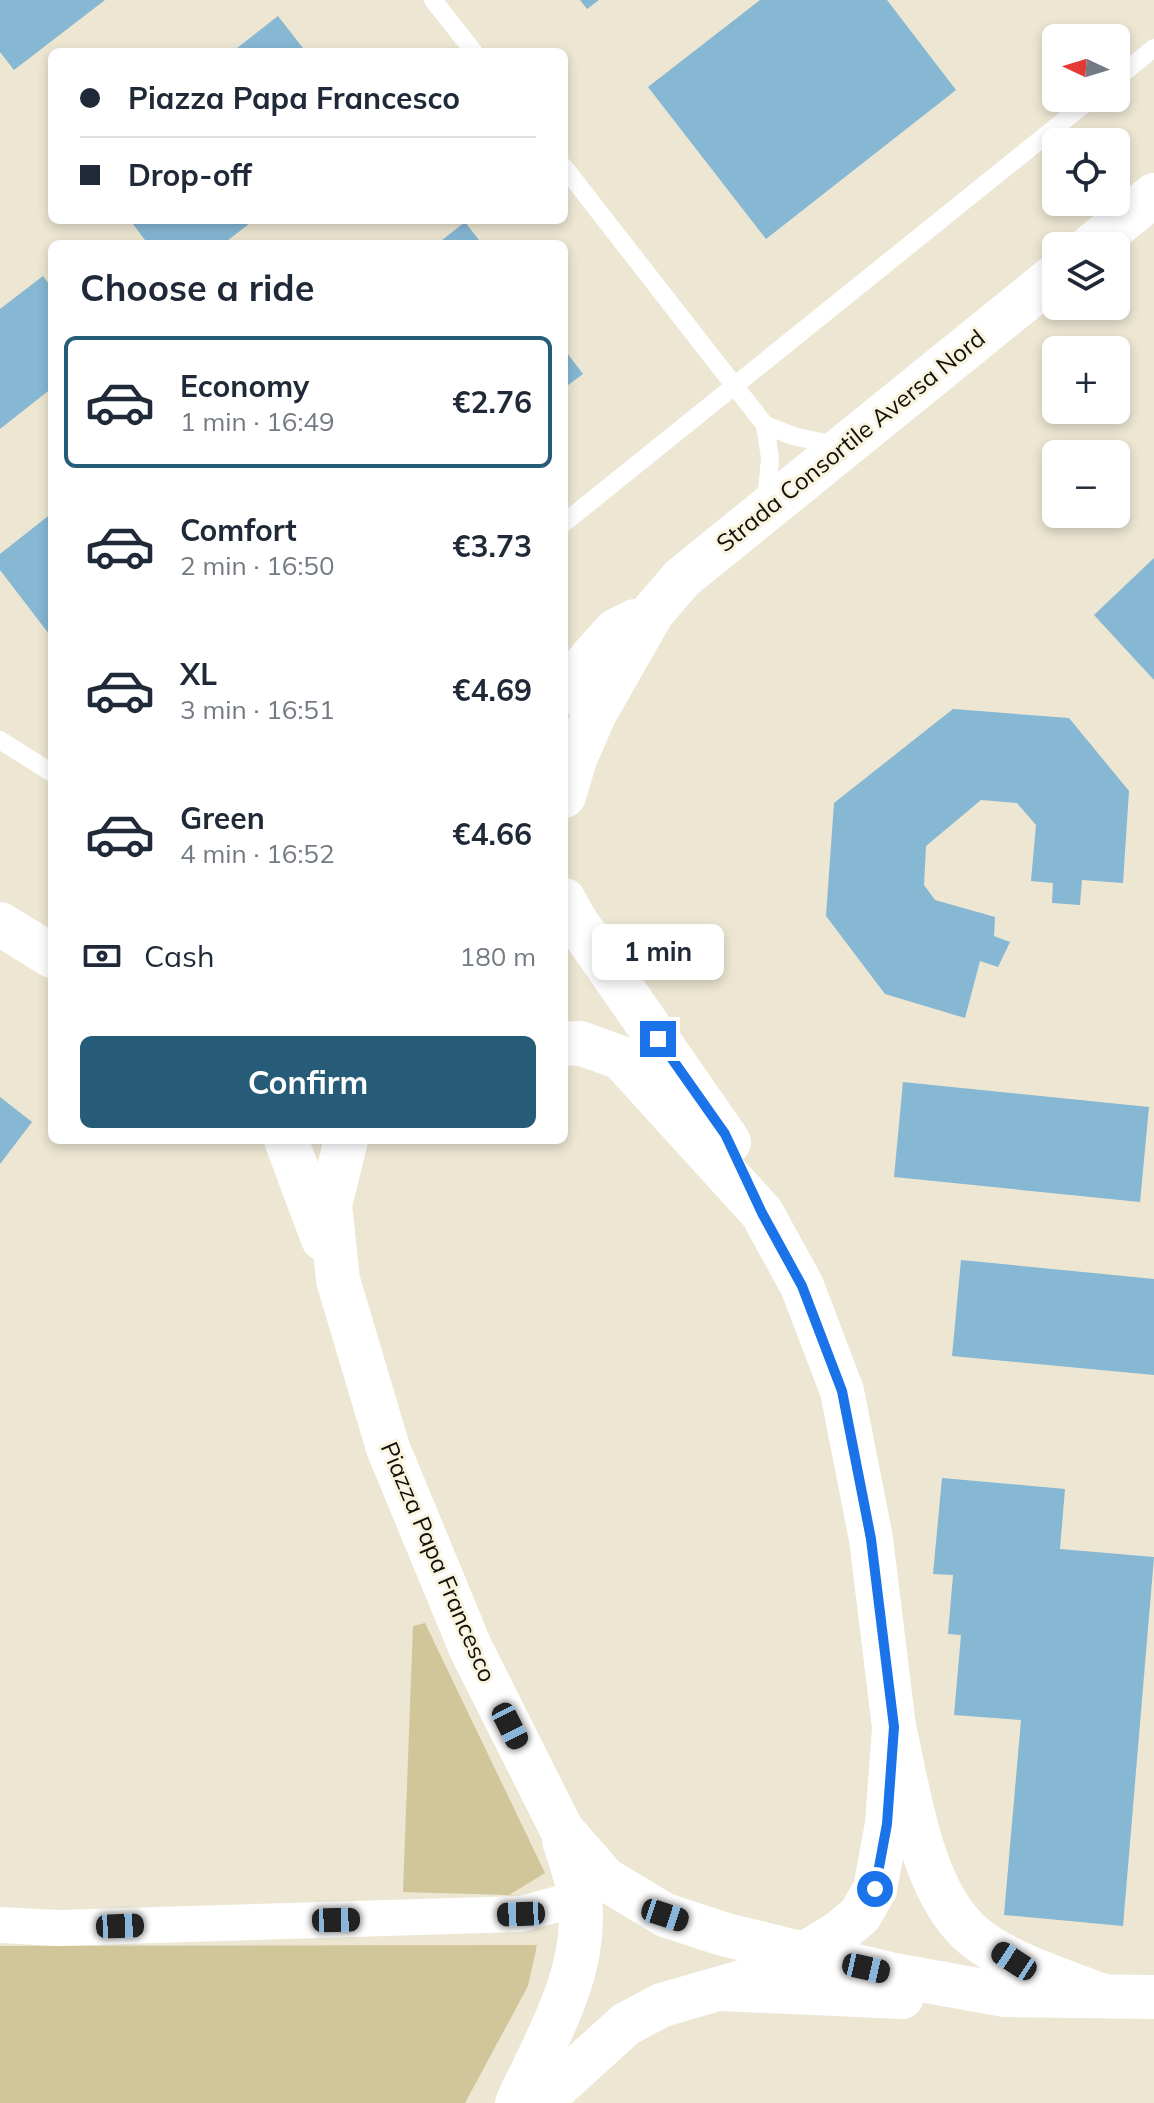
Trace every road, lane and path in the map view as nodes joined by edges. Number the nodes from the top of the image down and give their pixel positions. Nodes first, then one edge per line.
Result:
1 (433, 0) edge
2 (471, 48) edge
3 (1154, 48) edge
4 (1130, 68) edge
5 (1075, 112) edge
6 (568, 172) edge
7 (1154, 195) edge
8 (1108, 232) edge
9 (1042, 286) edge
10 (736, 385) junction
11 (765, 425) junction
12 (843, 448) junction
13 (766, 510) junction
14 (568, 520) edge
15 (652, 613) junction
16 (568, 684) edge
17 (0, 740) edge
18 (48, 770) edge
19 (568, 783) edge
20 (568, 907) edge
21 (0, 924) edge
22 (48, 954) edge
23 (568, 1044) edge
24 (287, 1144) edge
25 (345, 1144) edge
26 (762, 1213) junction
27 (338, 1280) junction
28 (894, 1727) junction
29 (562, 1830) junction
30 (580, 1898) junction
31 (0, 1925) edge
32 (804, 1954) junction
33 (721, 1989) junction
34 (1005, 1995) junction
35 (1100, 1995) junction
36 (1154, 1997) edge
37 (517, 2103) edge
38 (543, 2103) edge

1 - 2 lane
3 - 4 lane
5 - 10 lane
6 - 10 lane
7 - 8 main road
9 - 12 main road, Strada Consortile Aversa Nord
10 - 11 lane
10 - 14 lane
11 - 12 lane
11 - 13 lane
12 - 13 main road, Strada Consortile Aversa Nord
13 - 15 main road, Strada Consortile Aversa Nord
15 - 16 main road, Strada Consortile Aversa Nord
15 - 19 main road, Strada Consortile Aversa Nord
17 - 18 lane
20 - 26 main road
21 - 22 main road
23 - 26 main road
24 - 27 main road
25 - 27 main road, Piazza Papa Francesco
26 - 28 main road
27 - 29 main road, Piazza Papa Francesco
28 - 32 main road
28 - 35 main road
29 - 30 main road
29 - 32 main road, Piazza Papa Francesco
30 - 31 street
30 - 37 main road
32 - 33 main road
32 - 34 main road, Piazza Papa Francesco
33 - 34 main road
33 - 38 main road
34 - 35 main road
35 - 36 main road

